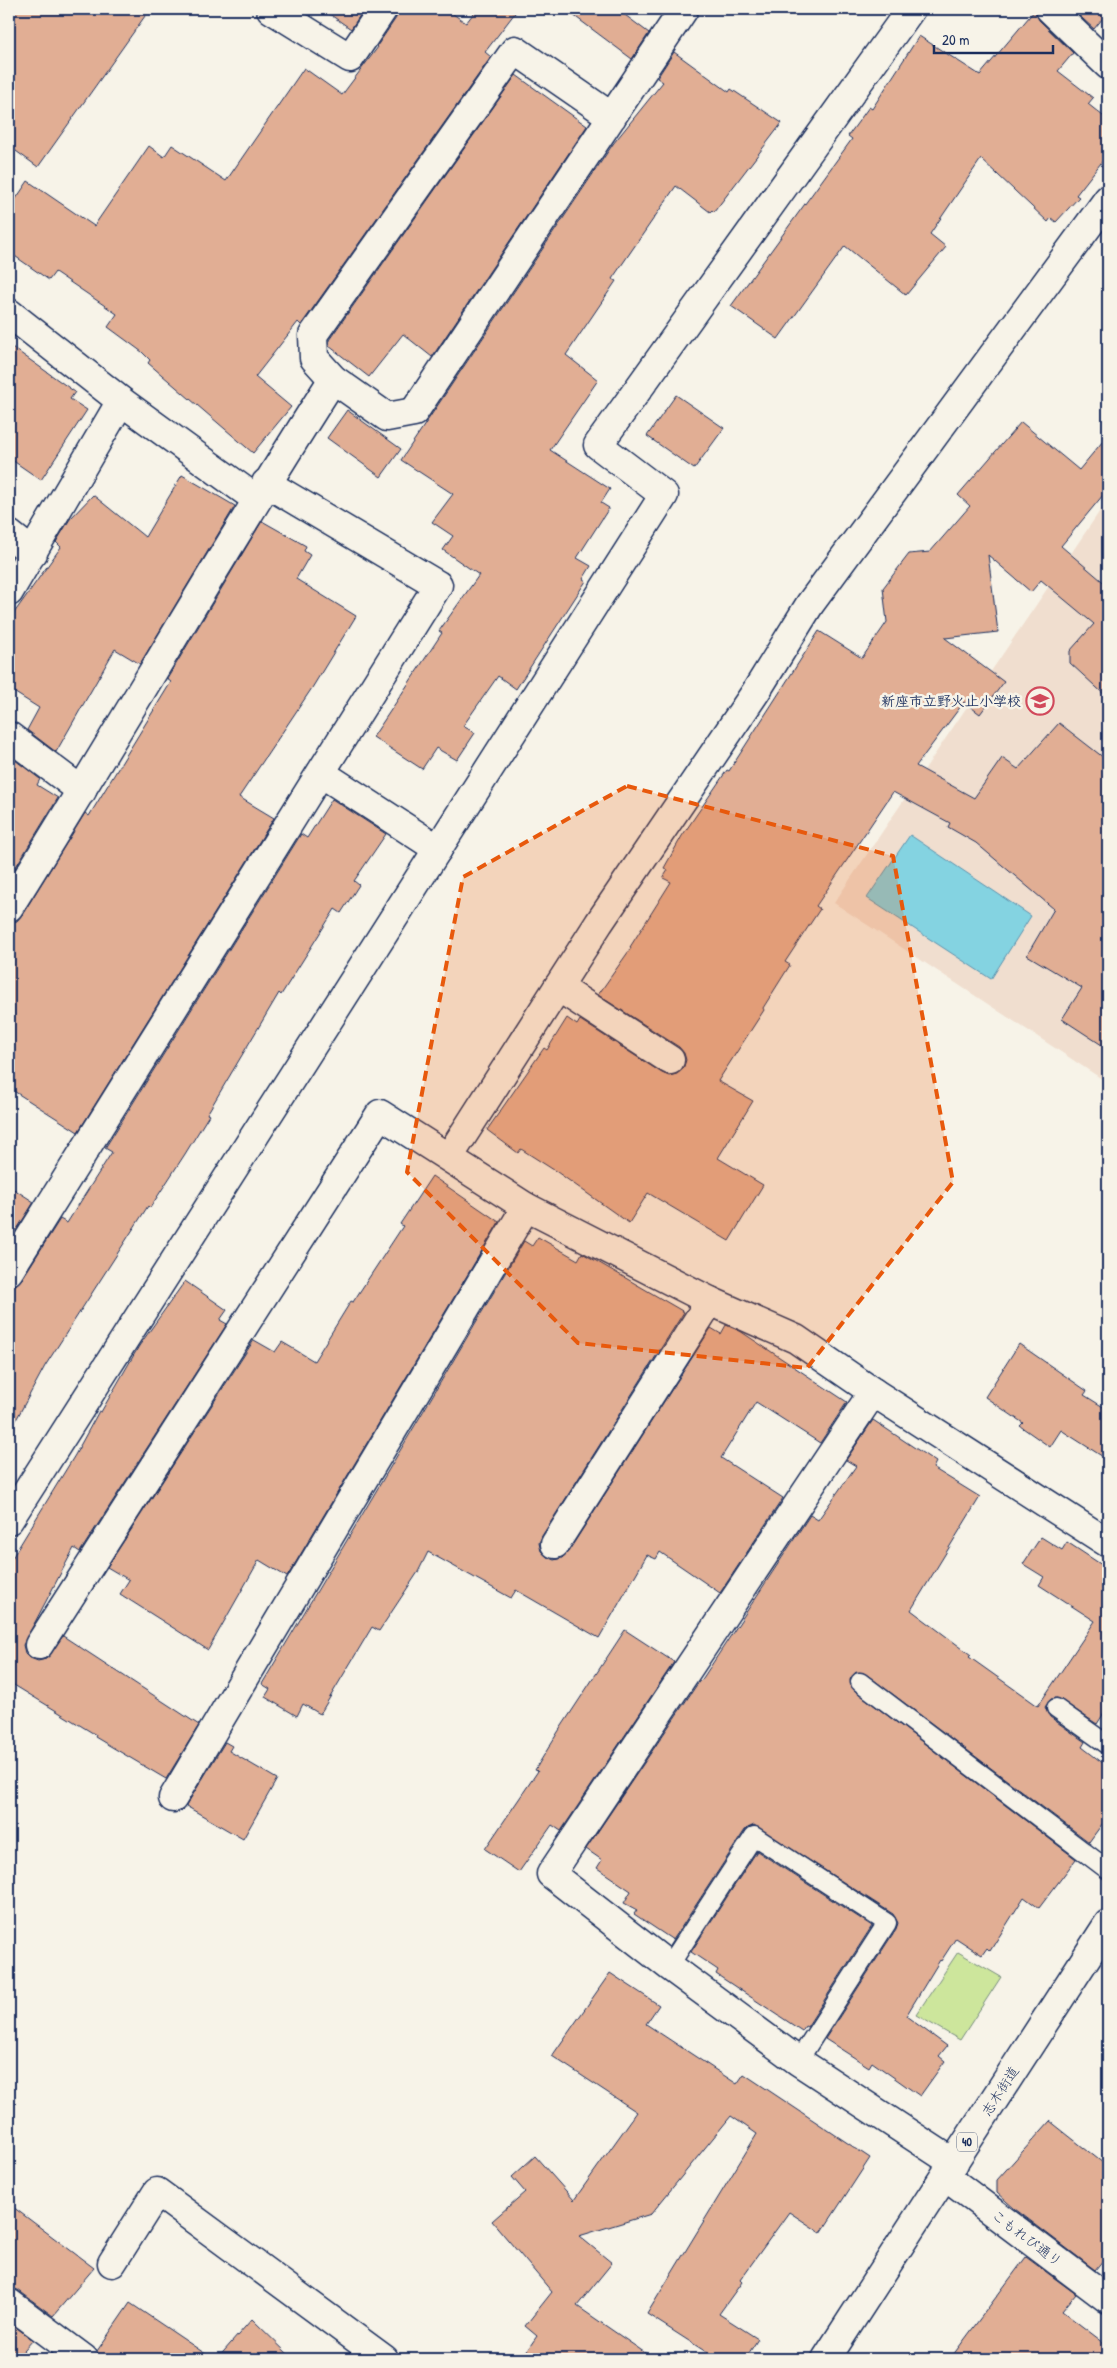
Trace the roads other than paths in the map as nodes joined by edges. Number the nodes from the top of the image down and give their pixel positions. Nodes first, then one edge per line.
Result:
1 (271, 9) edge
2 (383, 9) edge
3 (684, 9) edge
4 (910, 9) edge
5 (1050, 9) edge
6 (1108, 65) edge
7 (612, 117) junction
8 (1108, 199) edge
9 (9, 313) edge
10 (333, 379) junction
11 (121, 401) junction
12 (261, 491) junction
13 (9, 534) edge
14 (33, 553) junction
15 (9, 592) edge
16 (9, 736) edge
17 (321, 773) junction
18 (82, 790) junction
19 (438, 849) junction
20 (9, 907) edge
21 (558, 987) junction
22 (670, 1060) dead end
23 (448, 1157) junction
24 (526, 1206) junction
25 (9, 1271) edge
26 (710, 1301) junction
27 (874, 1392) junction
28 (9, 1520) edge
29 (1108, 1543) edge
30 (555, 1544) dead end
31 (39, 1645) dead end
32 (860, 1682) dead end
33 (1056, 1708) dead end
34 (1108, 1745) edge
35 (173, 1798) dead end
36 (1108, 1870) edge
37 (1108, 1924) edge
38 (669, 1966) junction
39 (798, 2061) junction
40 (950, 2170) junction
41 (112, 2263) dead end
42 (1108, 2299) edge
43 (9, 2303) edge
44 (84, 2359) edge
45 (384, 2359) edge
46 (826, 2359) edge

1 - 2 street
3 - 7 street
4 - 19 street
5 - 6 street
7 - 10 street
7 - 10 street
8 - 21 street
9 - 11 street
10 - 12 street
11 - 12 street
11 - 14 street
12 - 17 street
12 - 18 street
13 - 14 street
14 - 15 street
16 - 18 street
17 - 19 street
17 - 25 street
18 - 20 street
19 - 28 street
21 - 22 street
21 - 23 street
23 - 24 street
23 - 31 street
24 - 26 street
24 - 35 street
26 - 27 street
26 - 30 street
27 - 29 street
27 - 38 street, こもれび通り
32 - 36 lane
33 - 34 lane
37 - 40 street, 志木街道 / 40
38 - 39 street, こもれび通り
38 - 39 lane
39 - 40 street, こもれび通り
40 - 42 street, こもれび通り
40 - 46 street, 志木街道 / 40
41 - 45 street
43 - 44 street

